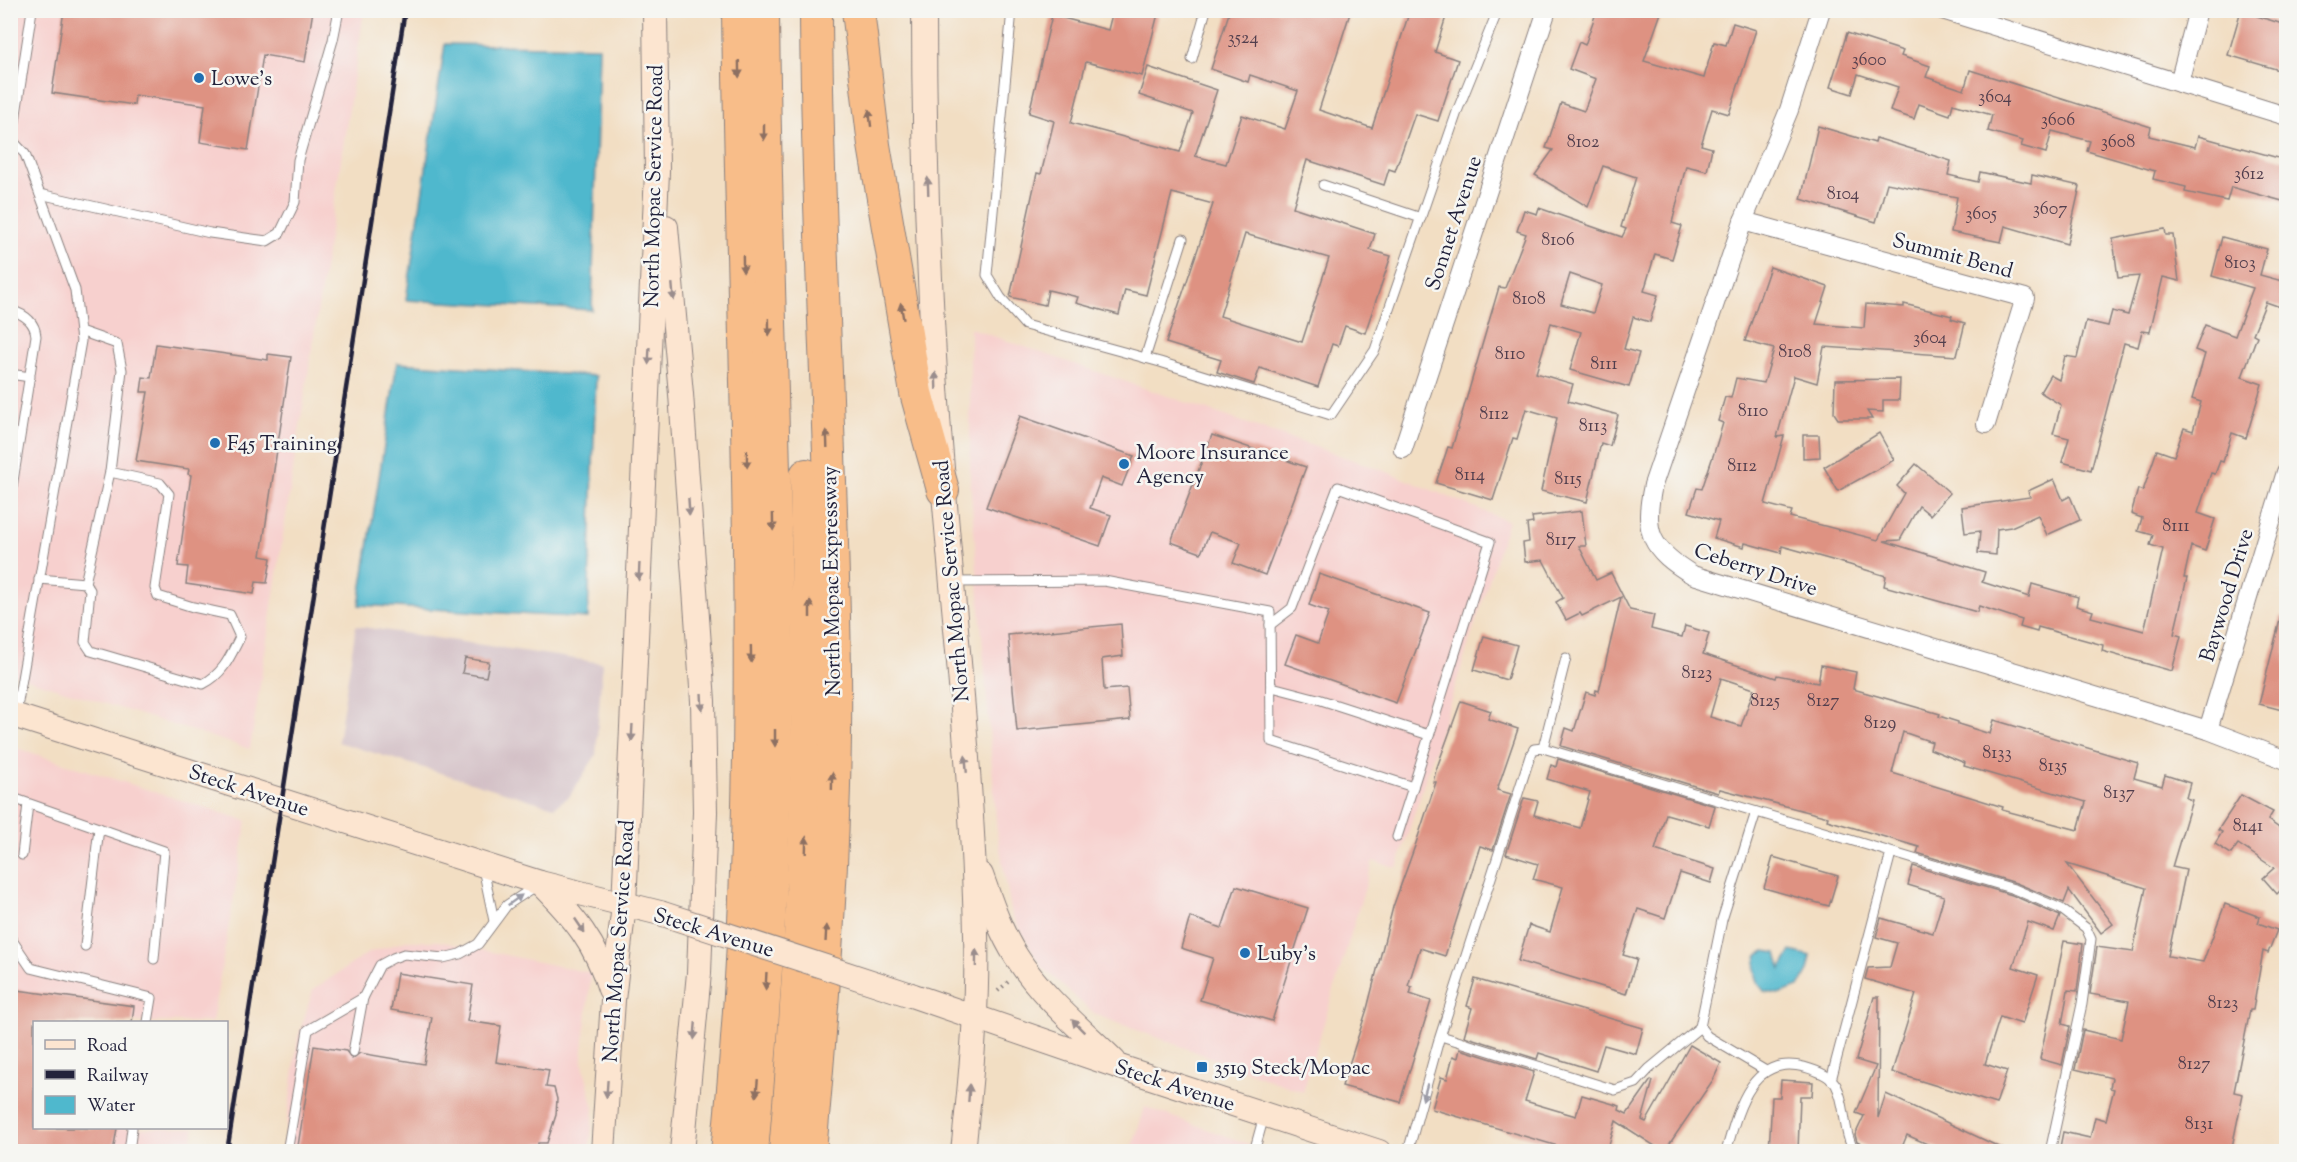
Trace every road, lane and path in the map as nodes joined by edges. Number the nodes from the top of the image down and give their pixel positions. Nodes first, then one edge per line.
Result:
1 (32, 10) edge
2 (339, 10) edge
3 (655, 10) edge
4 (738, 10) edge
5 (763, 10) edge
6 (797, 10) edge
7 (816, 10) edge
8 (858, 10) edge
9 (924, 10) edge
10 (1012, 10) edge
11 (1206, 10) edge
12 (1498, 10) edge
13 (1547, 10) edge
14 (1821, 10) edge
15 (1942, 10) edge
16 (2198, 10) edge
17 (1192, 59) dead end
18 (2179, 83) junction
19 (2286, 116) edge
20 (657, 172) junction
21 (1323, 185) dead end
22 (40, 194) junction
23 (1421, 218) junction
24 (1743, 221) junction
25 (1183, 239) dead end
26 (10, 310) edge
27 (80, 331) junction
28 (1145, 358) junction
29 (10, 374) edge
30 (30, 377) junction
31 (1986, 423) dead end
32 (10, 429) edge
33 (21, 430) junction
34 (1403, 449) dead end
35 (110, 472) junction
36 (2286, 472) edge
37 (943, 490) junction
38 (11, 497) edge
39 (39, 579) junction
40 (951, 582) junction
41 (85, 583) junction
42 (1270, 625) junction
43 (1566, 658) dead end
44 (1272, 687) junction
45 (13, 715) edge
46 (2208, 730) junction
47 (1429, 735) junction
48 (1542, 748) junction
49 (2286, 760) edge
50 (1413, 788) junction
51 (10, 797) edge
52 (28, 804) junction
53 (1756, 812) junction
54 (99, 828) junction
55 (1397, 837) dead end
56 (1891, 853) junction
57 (973, 854) junction
58 (22, 855) dead end
59 (482, 864) junction
60 (540, 883) junction
61 (624, 905) junction
62 (494, 921) junction
63 (10, 938) edge
64 (85, 946) dead end
65 (154, 959) dead end
66 (1013, 977) dead end
67 (999, 991) dead end
68 (363, 998) junction
69 (613, 1000) junction
70 (975, 1017) junction
71 (148, 1021) edge
72 (1700, 1027) junction
73 (1441, 1036) junction
74 (352, 1052) dead end
75 (1120, 1067) junction
76 (1766, 1071) junction
77 (1831, 1080) junction
78 (1264, 1114) junction
79 (132, 1129) edge
80 (129, 1152) edge
81 (287, 1152) edge
82 (603, 1152) edge
83 (682, 1152) edge
84 (726, 1152) edge
85 (752, 1152) edge
86 (785, 1152) edge
87 (810, 1152) edge
88 (963, 1152) edge
89 (1254, 1152) edge
90 (1379, 1152) edge
91 (1408, 1152) edge
92 (1726, 1152) edge
93 (1856, 1152) edge
94 (2050, 1152) edge

1 - 22 lane
2 - 22 lane
3 - 20 main road, North Mopac Service Road
4 -> 84 highway
5 -> 85 highway
86 -> 6 highway
87 -> 7 highway, North Mopac Expressway
37 -> 8 highway
37 -> 9 main road, North Mopac Service Road
10 - 28 lane
11 - 17 lane
12 - 23 lane
13 - 34 street, Sonnet Avenue
14 - 24 street, Ceberry Drive
15 - 18 street
16 - 18 street
18 - 19 street
20 -> 61 main road, North Mopac Service Road
20 -> 83 main road
21 - 23 lane
22 - 27 lane
23 - 28 lane
24 - 31 street, Summit Bend
24 - 46 street, Ceberry Drive
25 - 28 lane
26 - 30 lane
27 - 35 lane
27 - 39 lane
29 - 30 lane
30 - 33 lane
32 - 33 lane
33 - 38 lane
35 - 41 lane
35 - 41 lane
36 - 46 street, Baywood Drive
37 - 40 main road, North Mopac Service Road
39 - 41 lane
39 - 45 lane
40 - 42 lane
57 -> 40 main road, North Mopac Service Road
42 - 44 lane
42 - 47 lane
43 - 48 lane
44 - 47 lane
44 - 50 lane
45 - 59 main road, Steck Avenue
46 - 49 street, Ceberry Drive
47 - 50 lane
48 - 53 lane
48 - 73 lane
50 - 55 lane
51 - 52 lane
52 - 54 lane
52 - 58 lane
53 - 56 lane
53 - 72 lane
54 - 64 lane
54 - 65 lane
56 - 77 lane
56 - 94 lane
70 -> 57 main road, North Mopac Service Road
75 -> 57 main road
59 - 60 main road, Steck Avenue
59 - 62 lane
60 - 61 main road, Steck Avenue
62 -> 60 lane
60 -> 69 main road
61 - 69 main road, North Mopac Service Road
61 - 70 main road, Steck Avenue, bridge
62 - 68 lane
63 - 71 lane
66 - 67 path
68 - 74 lane
68 - 81 lane
69 -> 82 main road, North Mopac Service Road
70 - 75 main road, Steck Avenue
88 -> 70 main road, North Mopac Service Road
72 - 73 lane
72 - 76 lane
73 -> 91 lane
75 - 78 main road, Steck Avenue
76 - 77 lane
76 - 92 lane
77 - 93 lane
78 - 89 lane
78 - 90 main road, Steck Avenue
79 - 80 lane

